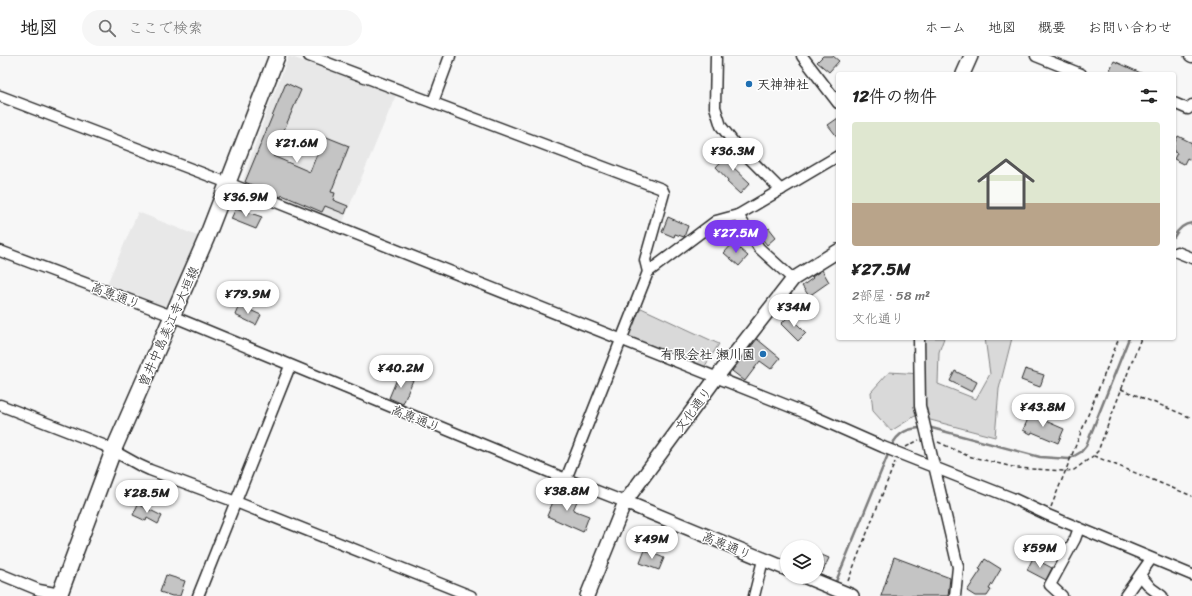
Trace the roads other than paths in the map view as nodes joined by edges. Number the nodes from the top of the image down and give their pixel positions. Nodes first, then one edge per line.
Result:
1 (277, 56) edge
2 (309, 56) edge
3 (450, 56) edge
4 (716, 56) edge
5 (802, 56) edge
6 (971, 56) edge
7 (1036, 56) edge
8 (964, 72) edge
9 (1076, 72) edge
10 (0, 96) edge
11 (836, 100) edge
12 (433, 102) junction
13 (1176, 104) edge
14 (1192, 105) edge
15 (836, 157) edge
16 (228, 183) junction
17 (781, 190) junction
18 (738, 215) junction
19 (0, 251) edge
20 (836, 252) edge
21 (1177, 252) dead end
22 (1192, 258) edge
23 (648, 272) junction
24 (793, 279) junction
25 (172, 316) junction
26 (621, 340) junction
27 (919, 340) edge
28 (290, 366) junction
29 (716, 378) junction
30 (0, 405) edge
31 (113, 451) junction
32 (936, 467) junction
33 (566, 479) junction
34 (236, 502) junction
35 (625, 502) junction
36 (1079, 528) junction
37 (1151, 559) junction
38 (763, 560) junction
39 (780, 566) edge
40 (0, 574) edge
41 (1140, 575) junction
42 (1192, 575) edge
43 (824, 584) edge
44 (845, 593) edge
45 (59, 595) edge
46 (198, 596) edge
47 (471, 596) edge
48 (587, 596) edge
49 (754, 596) edge
50 (955, 596) edge
51 (1062, 596) edge
52 (1125, 596) edge
53 (1162, 596) edge

1 - 16 main road, 曽井中島美江寺大垣線
2 - 12 street
3 - 12 street
4 - 17 street
5 - 11 street
6 - 8 street
7 - 9 street
10 - 16 street
12 - 23 street
13 - 14 street
15 - 17 street
16 - 25 main road, 曽井中島美江寺大垣線
16 - 26 street
17 - 18 street
18 - 23 street
18 - 24 street
19 - 25 street, 高専通り
20 - 24 street, 文化通り
21 - 22 street
23 - 26 street
24 - 29 street, 文化通り
25 - 28 street, 高専通り
25 - 31 main road, 曽井中島美江寺大垣線
26 - 29 street
26 - 33 street
27 - 32 street
28 - 33 street, 高専通り
28 - 34 street
29 - 32 street
29 - 35 street, 文化通り
30 - 31 street
31 - 34 street
31 - 45 main road, 曽井中島美江寺大垣線
32 - 36 street
32 - 50 street
33 - 35 street, 高専通り
34 - 46 street
34 - 47 street
35 - 38 street, 高専通り
35 - 48 street, 文化通り
36 - 37 street
36 - 51 street
37 - 41 street
37 - 42 street
38 - 39 street, 高専通り
38 - 49 street
40 - 45 street
41 - 52 street
41 - 53 street
43 - 44 street

